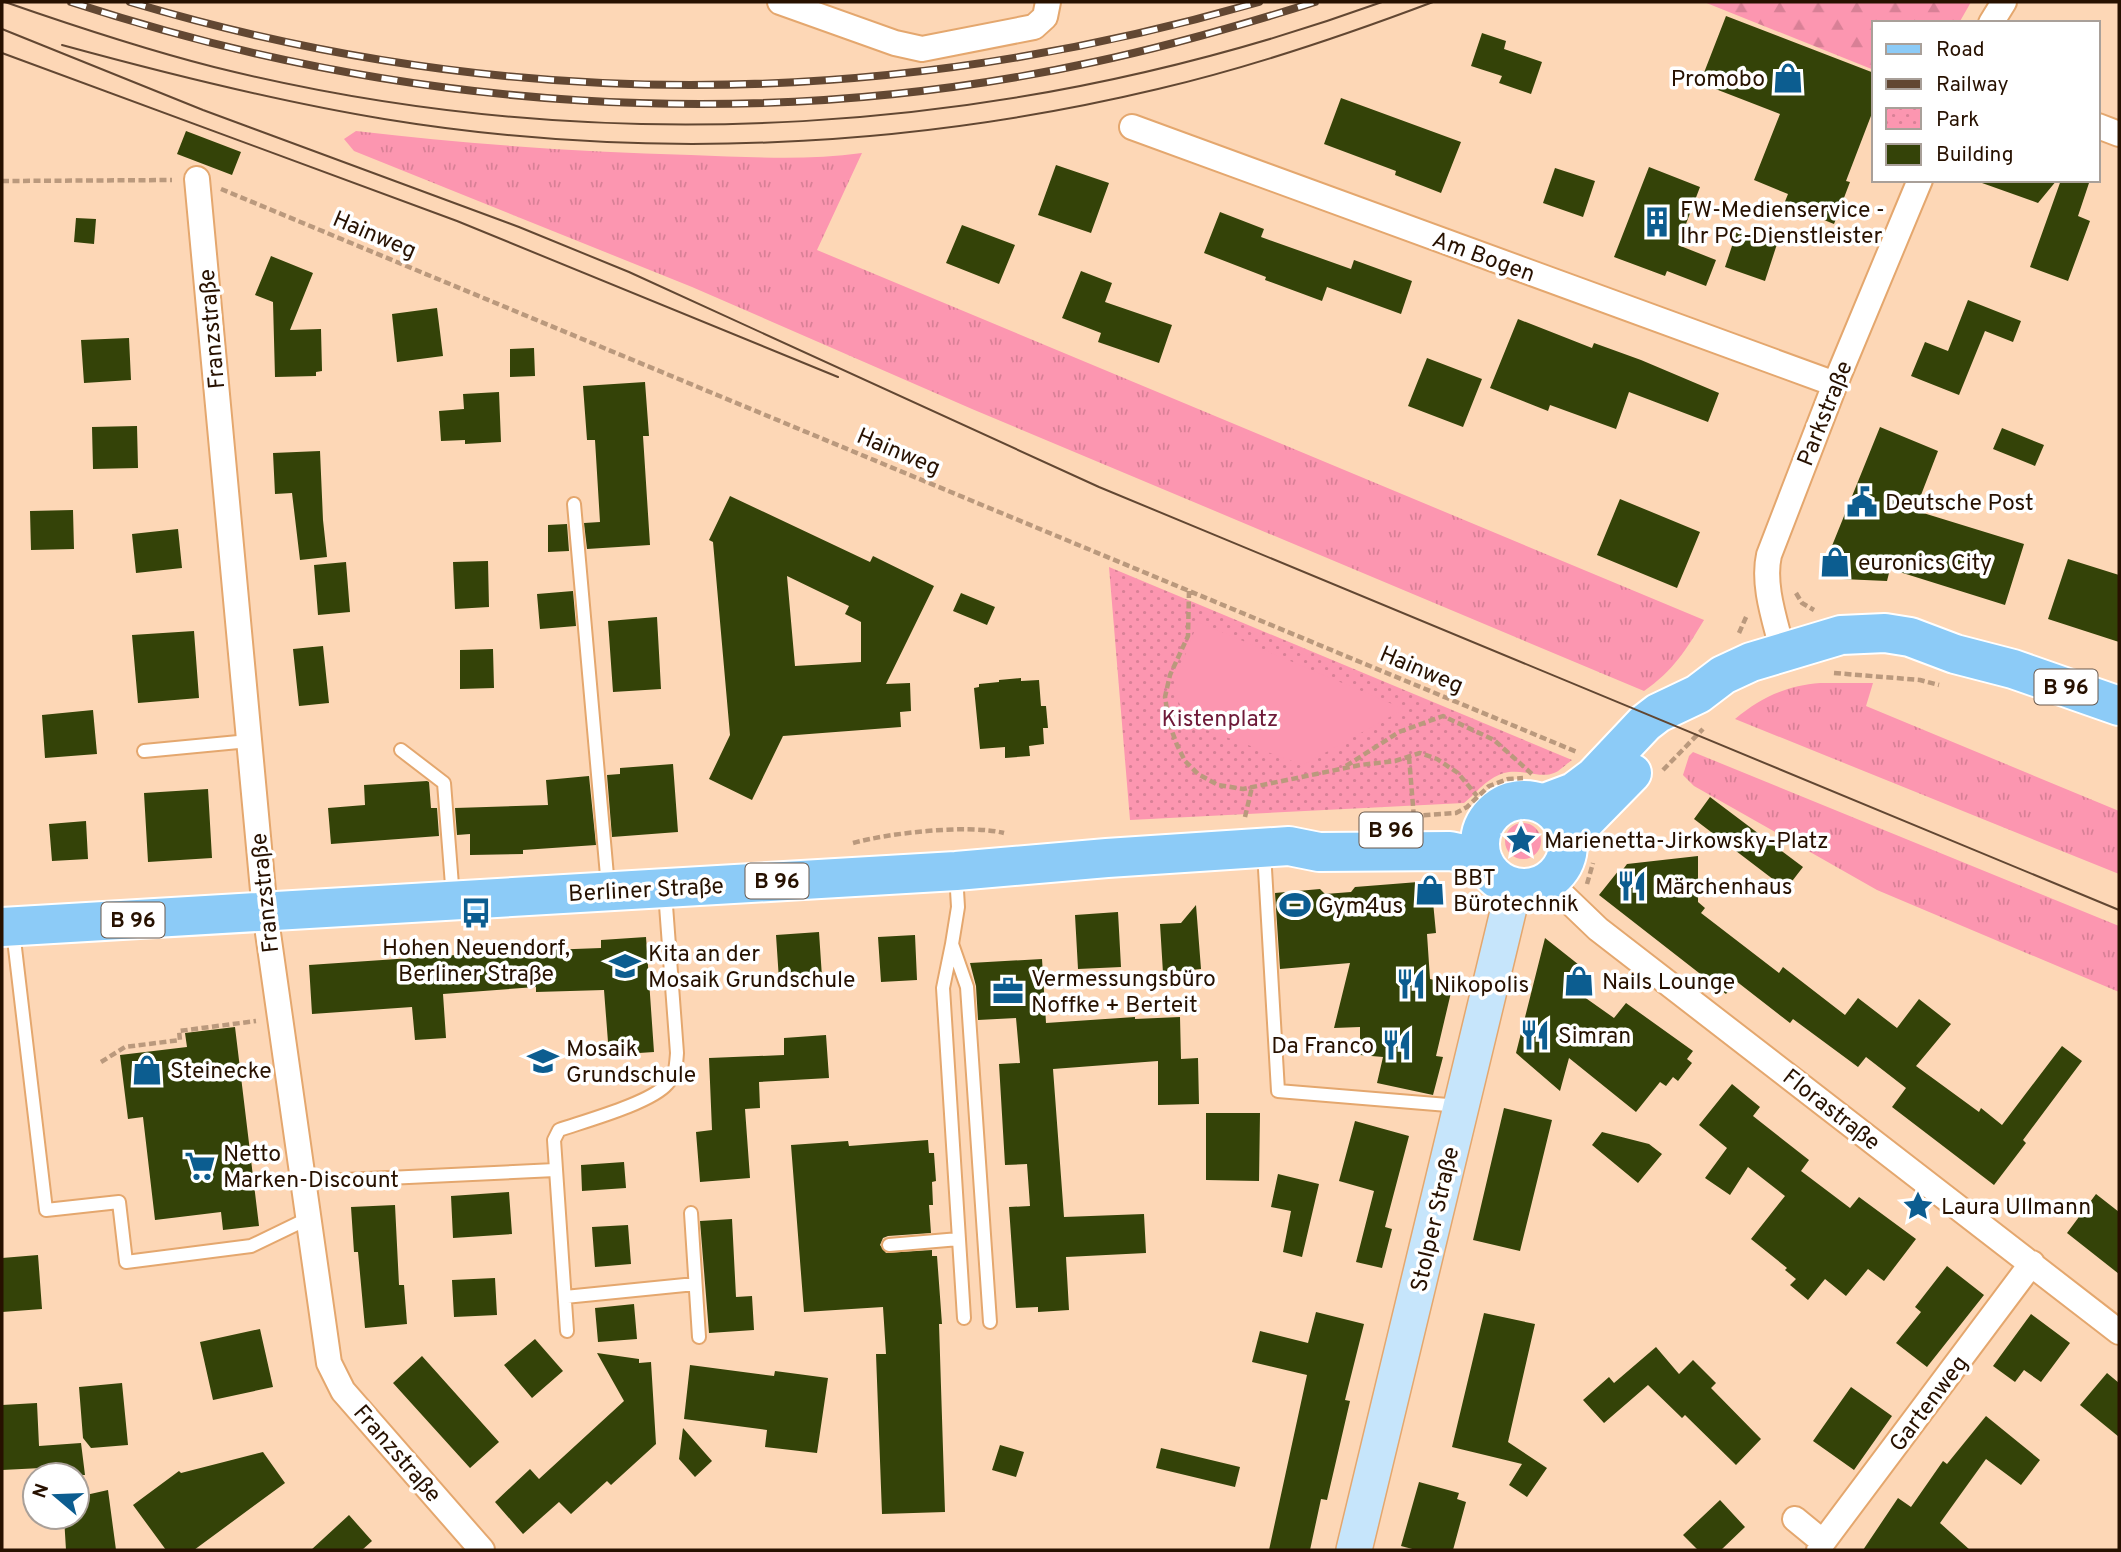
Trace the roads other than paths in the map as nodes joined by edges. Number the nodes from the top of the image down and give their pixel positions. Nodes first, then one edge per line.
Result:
1 (780, 2) edge
2 (1048, 2) edge
3 (2004, 2) edge
4 (1992, 21) edge
5 (1132, 127) dead end
6 (2100, 127) edge
7 (2119, 134) edge
8 (197, 179) road end
9 (1919, 182) edge
10 (1835, 384) junction
11 (575, 504) dead end
12 (1788, 652) junction
13 (2119, 706) edge
14 (1702, 710) junction
15 (249, 741) junction
16 (401, 750) dead end
17 (145, 751) dead end
18 (1542, 804) junction
19 (1485, 805) junction
20 (1265, 840) junction
21 (1568, 844) junction
22 (1484, 862) junction
23 (956, 871) junction
24 (1531, 884) junction
25 (665, 888) junction
26 (608, 891) junction
27 (453, 902) junction
28 (265, 912) junction
29 (7, 927) edge
30 (952, 944) junction
31 (1461, 1106) junction
32 (555, 1170) junction
33 (302, 1182) junction
34 (691, 1213) dead end
35 (307, 1219) junction
36 (959, 1239) junction
37 (889, 1245) dead end
38 (2032, 1263) junction
39 (695, 1284) junction
40 (565, 1297) junction
41 (964, 1318) dead end
42 (990, 1322) dead end
43 (567, 1331) dead end
44 (2119, 1332) edge
45 (699, 1337) dead end
46 (1796, 1520) dead end
47 (1821, 1546) edge
48 (482, 1550) edge
49 (1354, 1550) edge

1 - 2 street
3 - 4 street
5 - 10 street, Am Bogen
6 - 7 street
8 - 15 street, Franzstraße
9 - 10 street, Parkstraße
10 - 12 street, Parkstraße
11 - 26 lane
12 - 13 main road, B 96
12 - 14 main road, B 96
14 - 18 main road, B 96
14 - 21 main road, B 96
15 - 17 lane
15 - 28 street, Franzstraße
16 - 27 lane
18 - 19 main road, B 96
18 - 21 main road
19 - 20 main road, Berliner Straße / B 96
19 - 22 main road
20 - 22 main road, Berliner Straße / B 96
20 - 23 main road, Berliner Straße / B 96
20 - 31 lane
21 - 24 main road, B 96
22 - 24 main road, B 96
23 - 25 main road, Berliner Straße / B 96
23 - 30 lane
24 - 31 main road, Stolper Straße
24 - 38 street, Florastraße
25 - 26 main road, Berliner Straße / B 96
25 - 32 lane
26 - 27 main road, Berliner Straße / B 96
27 - 28 main road, Berliner Straße / B 96
28 - 29 main road, Berliner Straße / B 96
28 - 33 street, Franzstraße
29 - 35 lane
30 - 36 lane
30 - 42 lane
31 - 49 main road, Stolper Straße
32 - 33 lane
32 - 40 lane
33 - 35 street, Franzstraße
34 - 39 lane
35 - 48 street, Franzstraße
36 - 37 lane
36 - 41 lane
38 - 44 street, Florastraße
38 - 47 street, Gartenweg
39 - 40 lane
39 - 45 lane
40 - 43 lane
46 - 47 street, Gartenweg

